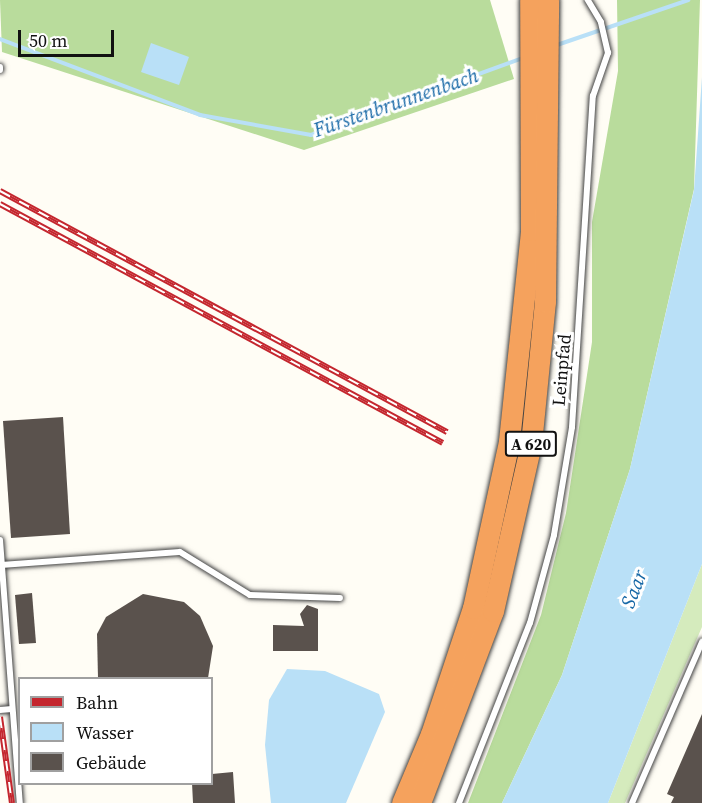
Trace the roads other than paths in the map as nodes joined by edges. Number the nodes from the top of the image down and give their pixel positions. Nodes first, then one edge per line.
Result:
1 (530, 0) edge
2 (548, 0) edge
3 (588, 0) edge
4 (540, 35) junction
5 (541, 69) junction
6 (0, 541) edge
7 (2, 565) junction
8 (340, 598) dead end
9 (702, 642) edge
10 (12, 709) junction
11 (0, 710) edge
12 (18, 772) edge
13 (19, 785) edge
14 (20, 803) edge
15 (402, 803) edge
16 (420, 803) edge
17 (459, 803) edge
18 (632, 803) edge

1 - 4 highway, A 620
2 - 4 highway, A 620
3 - 17 lane, Leinpfad
4 - 5 highway, A 620
5 - 15 highway, A 620
5 - 16 highway, A 620
6 - 7 lane
7 - 8 lane
7 - 10 lane
9 - 18 lane
10 - 11 lane
10 - 12 lane
13 - 14 lane

